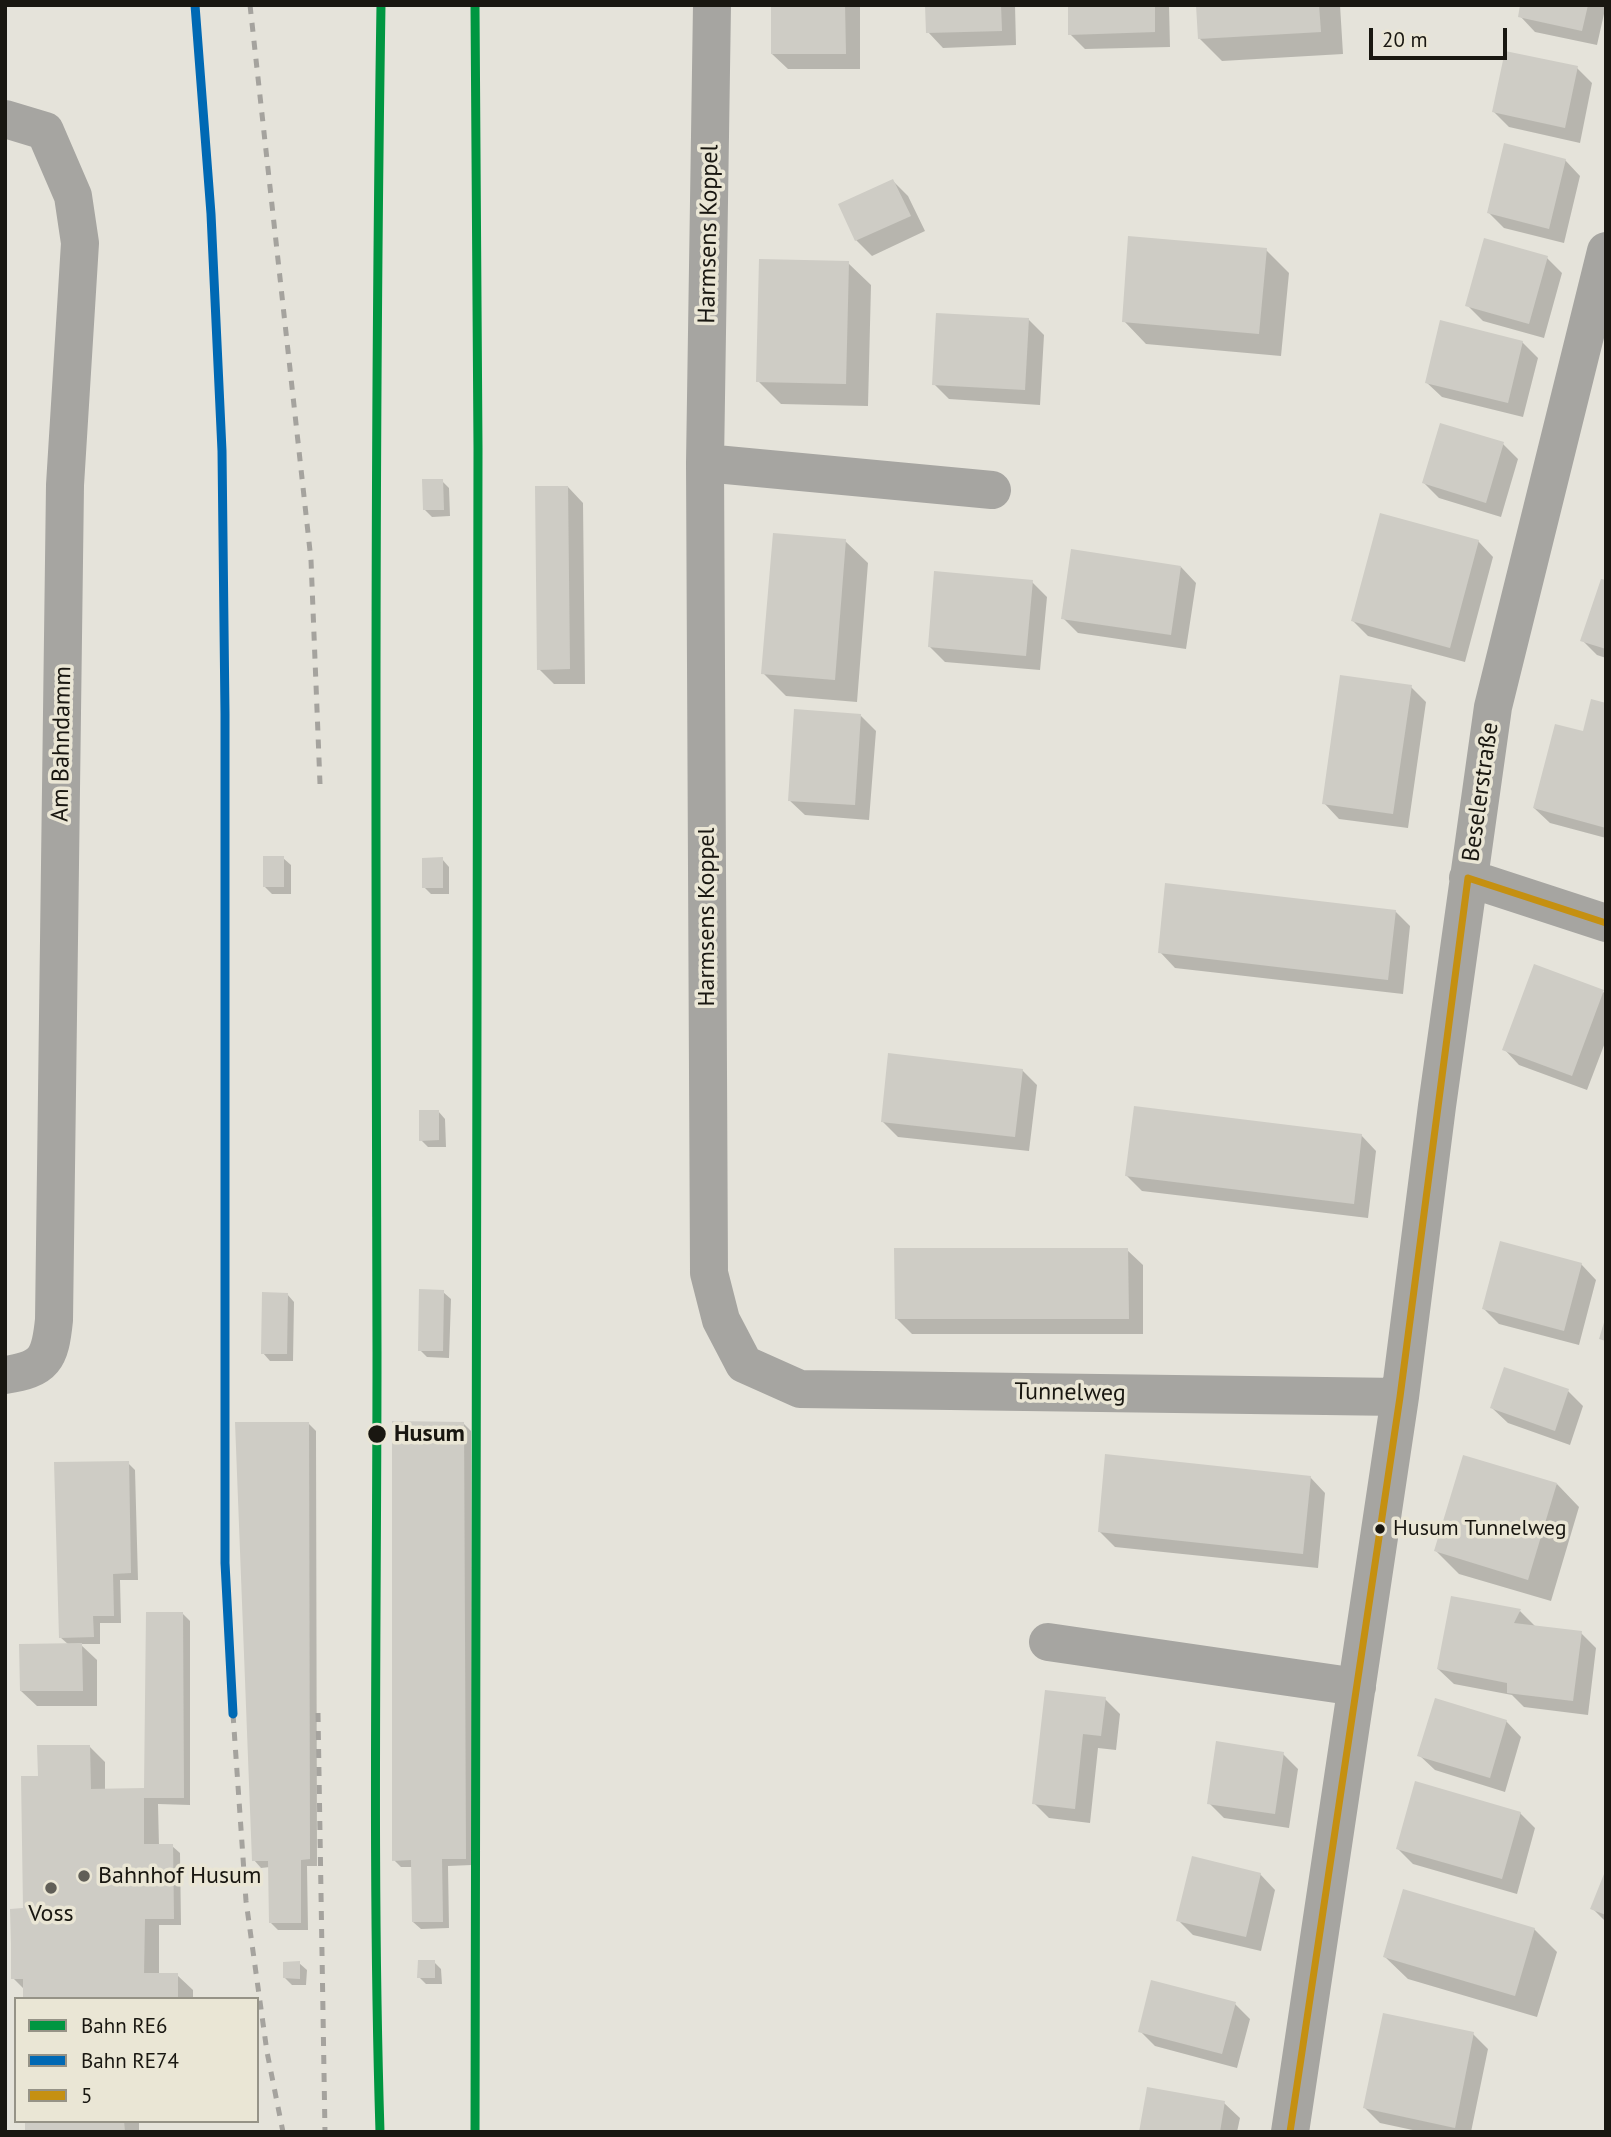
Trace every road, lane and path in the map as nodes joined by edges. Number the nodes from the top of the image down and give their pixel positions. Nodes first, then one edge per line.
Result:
1 (712, 5) edge
2 (5, 119) edge
3 (1606, 250) edge
4 (705, 463) junction
5 (992, 490) dead end
6 (1468, 878) junction
7 (1606, 923) edge
8 (744, 1364) joint
9 (5, 1375) edge
10 (1400, 1397) junction
11 (1048, 1642) dead end
12 (1357, 1687) junction
13 (1290, 2132) edge

1 - 4 street, Harmsens Koppel
2 - 9 street, Am Bahndamm
3 - 6 street, Beselerstraße
4 - 5 street
4 - 8 street, Harmsens Koppel
6 - 7 street
6 - 10 street, Beselerstraße
8 - 10 street, Tunnelweg
10 - 12 street, Beselerstraße
11 - 12 street
12 - 13 street, Beselerstraße

